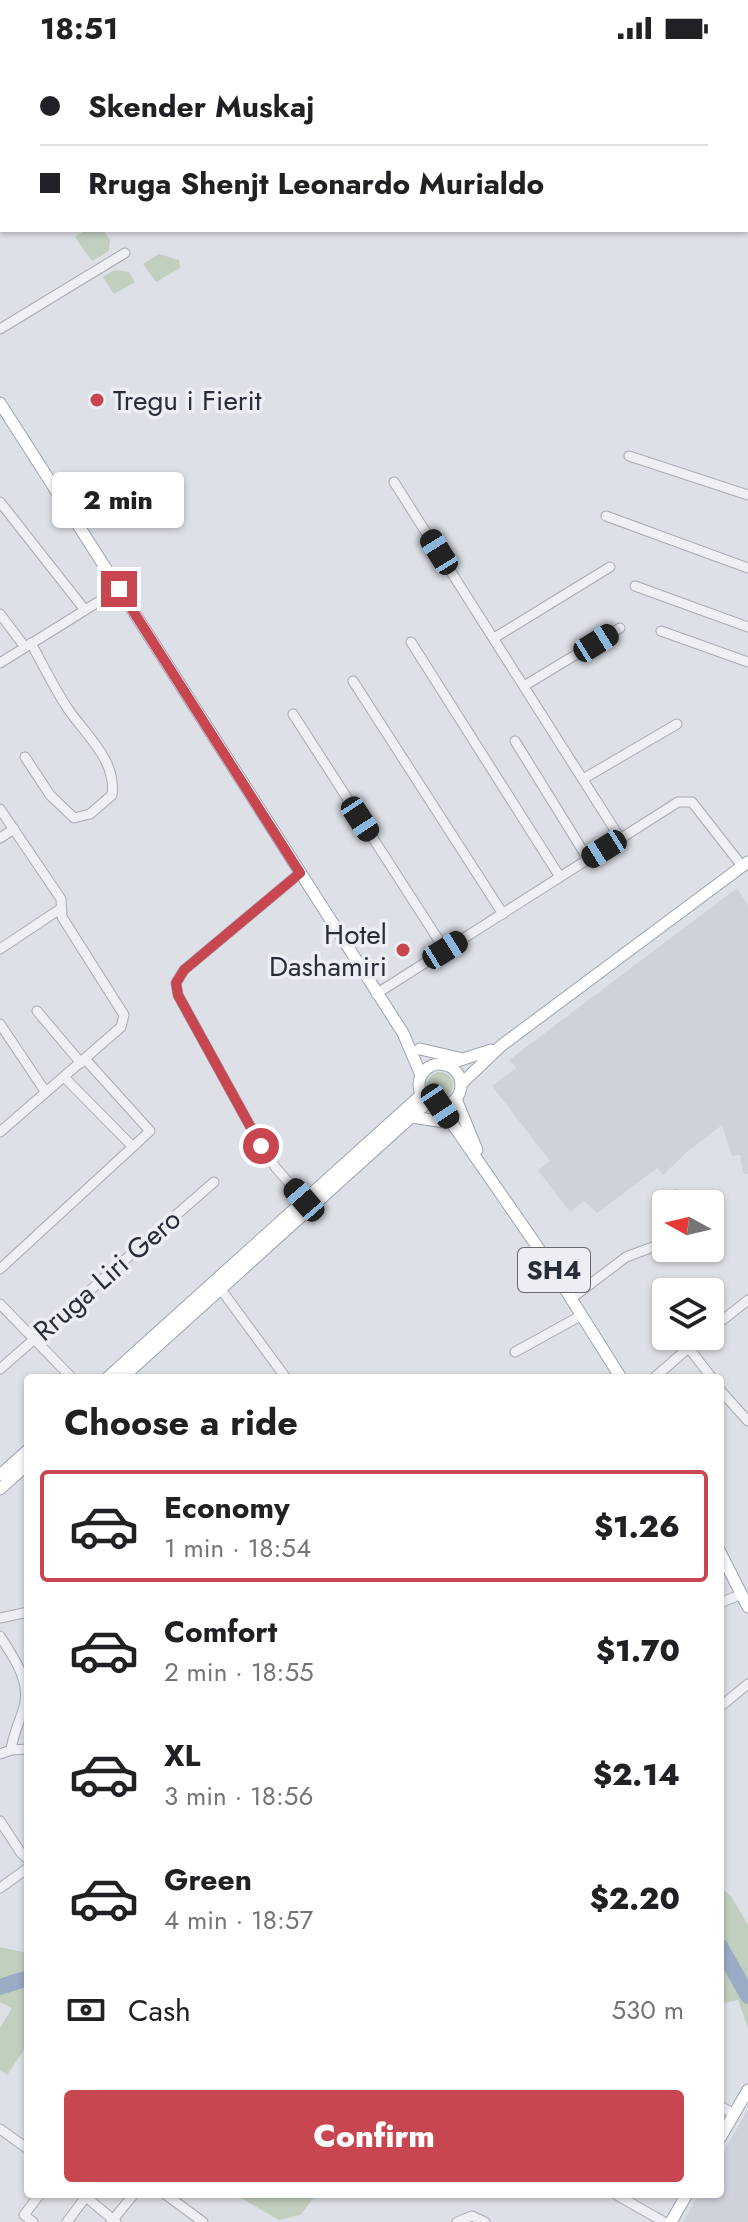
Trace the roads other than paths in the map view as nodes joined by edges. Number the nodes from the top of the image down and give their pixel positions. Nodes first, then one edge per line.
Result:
1 (125, 253) dead end
2 (0, 329) edge
3 (0, 403) edge
4 (629, 456) dead end
5 (394, 482) dead end
6 (748, 495) edge
7 (0, 502) edge
8 (606, 516) dead end
9 (610, 567) dead end
10 (748, 568) edge
11 (635, 586) dead end
12 (119, 589) junction
13 (85, 610) junction
14 (0, 614) edge
15 (748, 627) edge
16 (620, 628) dead end
17 (661, 631) dead end
18 (494, 638) junction
19 (411, 642) dead end
20 (28, 645) junction
21 (748, 662) edge
22 (0, 663) edge
23 (353, 681) dead end
24 (524, 686) junction
25 (293, 714) dead end
26 (677, 724) dead end
27 (515, 741) dead end
28 (25, 757) dead end
29 (583, 779) junction
30 (0, 809) edge
31 (14, 829) junction
32 (0, 838) edge
33 (620, 838) junction
34 (588, 859) junction
35 (745, 864) edge
36 (300, 873) junction
37 (560, 877) junction
38 (60, 909) junction
39 (503, 914) junction
40 (0, 949) edge
41 (445, 950) junction
42 (376, 994) junction
43 (37, 1011) dead end
44 (0, 1024) edge
45 (403, 1033) junction
46 (502, 1045) junction
47 (420, 1049) junction
48 (467, 1059) junction
49 (84, 1062) junction
50 (442, 1064) junction
51 (421, 1075) junction
52 (64, 1077) junction
53 (461, 1084) junction
54 (45, 1091) junction
55 (424, 1098) junction
56 (456, 1099) junction
57 (440, 1106) junction
58 (0, 1116) edge
59 (411, 1117) junction
60 (452, 1123) junction
61 (2, 1129) edge
62 (132, 1146) junction
63 (483, 1165) junction
64 (214, 1182) dead end
65 (304, 1200) junction
66 (652, 1247) edge
67 (0, 1269) edge
68 (218, 1284) junction
69 (572, 1298) junction
70 (748, 1300) edge
71 (0, 1304) edge
72 (582, 1315) junction
73 (724, 1319) edge
74 (34, 1339) junction
75 (685, 1350) edge
76 (690, 1350) edge
77 (515, 1352) dead end
78 (0, 1369) edge
79 (68, 1374) edge
80 (112, 1374) edge
81 (126, 1374) edge
82 (283, 1374) edge
83 (619, 1374) edge
84 (658, 1374) edge
85 (709, 1374) edge
86 (724, 1394) edge
87 (748, 1421) edge
88 (24, 1454) edge
89 (24, 1468) edge
90 (0, 1475) edge
91 (0, 1489) edge
92 (724, 1560) edge
93 (742, 1594) junction
94 (724, 1601) edge
95 (748, 1607) edge
96 (24, 1613) edge
97 (0, 1618) edge
98 (0, 1636) edge
99 (24, 1682) edge
100 (748, 1684) edge
101 (724, 1704) edge
102 (24, 1708) edge
103 (24, 1749) edge
104 (11, 1750) junction
105 (0, 1754) edge
106 (0, 1821) edge
107 (24, 1856) edge
108 (24, 1871) edge
109 (0, 1888) edge
110 (748, 2090) edge
111 (724, 2108) edge
112 (734, 2114) junction
113 (0, 2129) edge
114 (724, 2131) edge
115 (24, 2146) edge
116 (37, 2198) edge
117 (85, 2198) edge
118 (89, 2198) edge
119 (131, 2198) edge
120 (170, 2198) edge
121 (622, 2198) edge
122 (685, 2198) edge
123 (113, 2221) edge
124 (33, 2222) edge
125 (67, 2222) edge
126 (203, 2222) edge
127 (457, 2222) edge
128 (485, 2222) edge
129 (664, 2222) edge
130 (671, 2222) edge

1 - 2 street
3 - 12 main road
4 - 6 street
5 - 18 street
7 - 13 street
8 - 10 street
9 - 18 street
11 - 15 street
12 - 13 street
12 - 36 main road
13 - 20 street
14 - 20 street
16 - 24 street
17 - 21 street
18 - 24 street
19 - 37 street
20 - 22 street
20 - 28 street
23 - 39 street
24 - 29 street
25 - 41 street
26 - 29 street
27 - 34 street
29 - 33 street
30 - 31 street
31 - 32 street
31 - 38 street
33 - 34 street
33 - 35 street
34 - 37 street
35 - 46 main road
36 - 42 main road
36 - 65 street
37 - 39 street
38 - 40 street
38 - 49 street
39 - 41 street
41 - 42 street
42 - 45 main road
43 - 49 street
44 - 54 street
45 - 47 main road
45 - 51 main road
46 - 48 main road
46 - 53 main road
47 - 48 main road
47 - 50 main road
48 - 50 main road
49 - 52 street
49 - 62 street
50 - 51 main road
50 - 53 main road
51 - 55 main road
52 - 54 street
52 - 62 street
53 - 56 main road
54 - 61 street
55 - 57 main road
55 - 59 main road
55 - 65 main road
56 - 57 main road
56 - 63 main road, SH4
57 - 60 main road, SH4
58 - 61 street
59 - 60 main road
59 - 68 main road
60 - 63 main road, SH4
62 - 67 street
63 - 69 main road, SH4
64 - 74 street, Rruga Liri Gero
65 - 68 main road
66 - 69 street
68 - 80 main road
68 - 81 main road
68 - 82 street
69 - 72 main road, SH4
70 - 73 street
71 - 74 street
72 - 77 street
72 - 83 main road, SH4
74 - 78 street, Rruga Liri Gero
74 - 79 street
75 - 84 street
76 - 85 street
86 - 87 street
88 - 90 main road
89 - 91 main road
92 - 93 main road
93 - 94 street
93 - 95 main road
96 - 97 street
98 - 99 street
100 - 101 street
102 - 104 street
103 - 104 street
104 - 105 street
106 - 107 street
108 - 109 street
110 - 112 main road
111 - 112 street
112 - 114 main road
113 - 115 street
116 - 124 street
117 - 125 street
118 - 123 street
119 - 123 street
120 - 126 street
121 - 129 street
122 - 130 main road
127 - 128 street

